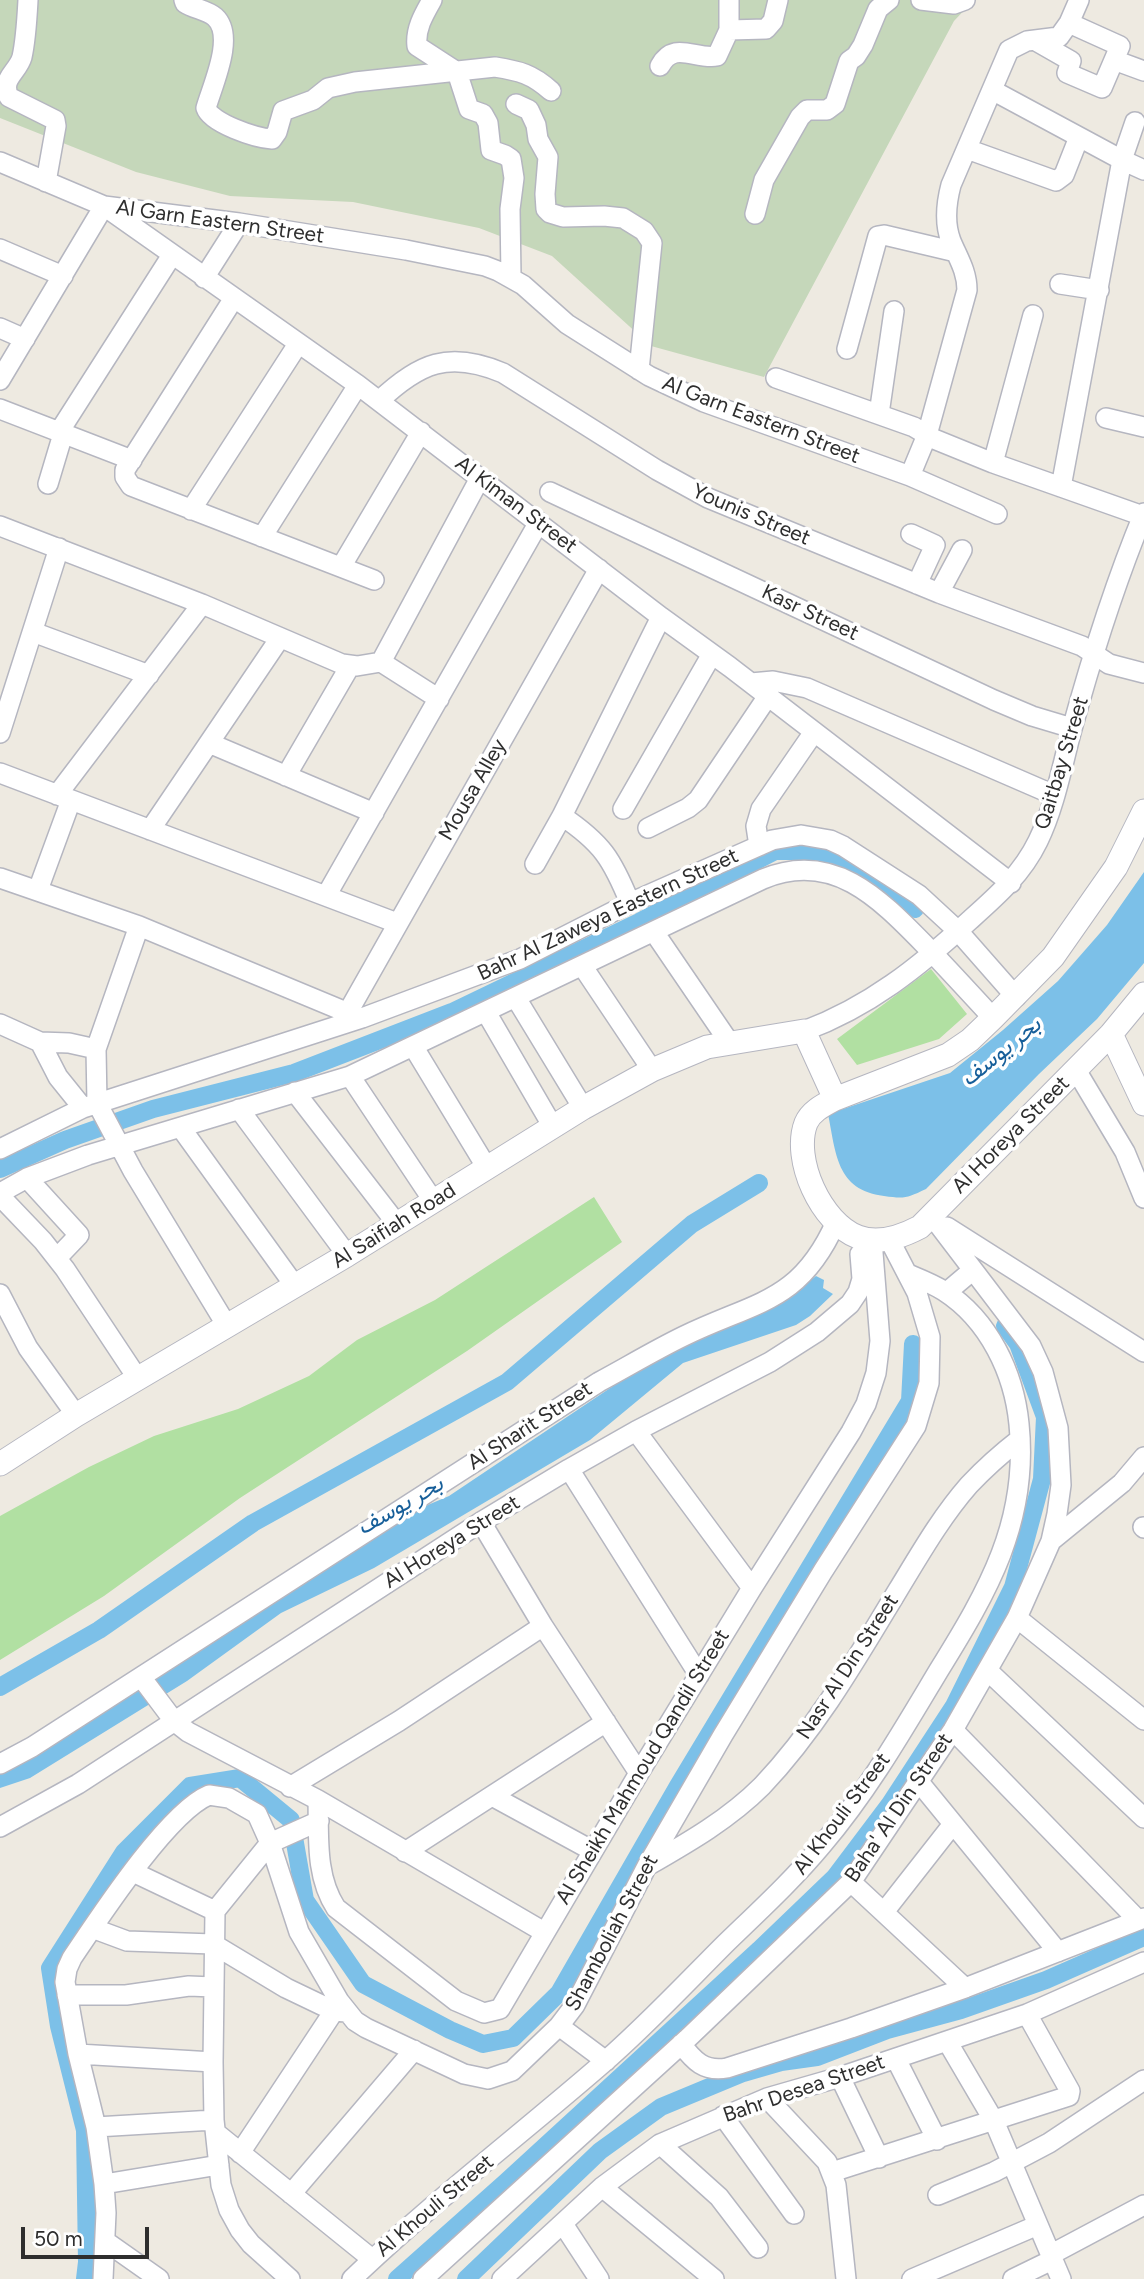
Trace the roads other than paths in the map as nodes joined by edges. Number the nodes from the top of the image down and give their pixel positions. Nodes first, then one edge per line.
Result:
1 (28, 0) edge
2 (164, 0) edge
3 (432, 0) edge
4 (729, 0) edge
5 (778, 0) edge
6 (889, 0) edge
7 (921, 0) edge
8 (965, 0) edge
9 (1079, 0) edge
10 (184, 2) edge
11 (1069, 23) junction
12 (729, 30) junction
13 (1036, 41) junction
14 (1114, 60) junction
15 (660, 66) dead end
16 (1144, 71) edge
17 (457, 72) junction
18 (992, 90) junction
19 (551, 91) dead end
20 (516, 104) dead end
21 (1135, 122) dead end
22 (1079, 137) junction
23 (967, 149) junction
24 (1122, 160) junction
25 (0, 162) edge
26 (1144, 170) edge
27 (46, 182) junction
28 (104, 206) junction
29 (755, 214) dead end
30 (239, 223) junction
31 (0, 249) edge
32 (956, 252) junction
33 (172, 255) junction
34 (63, 276) junction
35 (511, 277) junction
36 (204, 278) junction
37 (1060, 284) dead end
38 (1099, 290) junction
39 (233, 298) junction
40 (894, 311) dead end
41 (1033, 315) dead end
42 (0, 328) edge
43 (25, 338) junction
44 (299, 344) junction
45 (847, 349) dead end
46 (639, 370) junction
47 (776, 378) dead end
48 (0, 380) edge
49 (358, 385) junction
50 (379, 401) junction
51 (0, 409) edge
52 (879, 414) junction
53 (1106, 418) dead end
54 (1144, 427) edge
55 (421, 432) junction
56 (61, 433) junction
57 (927, 435) junction
58 (132, 460) junction
59 (993, 463) junction
60 (910, 476) junction
61 (480, 478) junction
62 (48, 484) dead end
63 (1061, 487) junction
64 (550, 492) dead end
65 (191, 510) junction
66 (997, 514) dead end
67 (1143, 514) edge
68 (539, 523) junction
69 (0, 526) edge
70 (911, 534) dead end
71 (262, 537) junction
72 (1139, 541) edge
73 (59, 548) junction
74 (962, 550) dead end
75 (341, 567) junction
76 (599, 569) junction
77 (374, 580) dead end
78 (917, 584) junction
79 (939, 593) junction
80 (202, 604) junction
81 (661, 617) junction
82 (33, 632) junction
83 (280, 638) junction
84 (712, 654) junction
85 (1094, 655) junction
86 (381, 662) junction
87 (349, 666) junction
88 (1144, 673) edge
89 (149, 675) junction
90 (8, 678) edge
91 (751, 683) junction
92 (768, 696) junction
93 (439, 699) junction
94 (1072, 728) junction
95 (814, 732) junction
96 (0, 733) edge
97 (208, 743) junction
98 (0, 773) edge
99 (286, 776) junction
100 (1054, 795) junction
101 (64, 797) junction
102 (623, 809) dead end
103 (1144, 811) edge
104 (373, 813) junction
105 (562, 816) junction
106 (648, 828) dead end
107 (150, 830) junction
108 (759, 846) junction
109 (535, 864) dead end
110 (0, 878) edge
111 (1011, 883) junction
112 (38, 890) junction
113 (326, 896) junction
114 (630, 903) junction
115 (397, 923) junction
116 (139, 926) junction
117 (958, 931) junction
118 (654, 932) junction
119 (933, 954) junction
120 (583, 967) junction
121 (1016, 997) junction
122 (516, 998) junction
123 (1142, 1000) edge
124 (486, 1012) junction
125 (355, 1015) junction
126 (993, 1018) junction
127 (0, 1024) edge
128 (804, 1031) junction
129 (1111, 1034) junction
130 (40, 1042) junction
131 (729, 1042) junction
132 (413, 1046) junction
133 (96, 1049) junction
134 (652, 1070) junction
135 (1076, 1070) junction
136 (350, 1076) junction
137 (295, 1092) junction
138 (835, 1099) junction
139 (1144, 1104) edge
140 (90, 1106) junction
141 (583, 1108) junction
142 (239, 1110) junction
143 (554, 1127) junction
144 (181, 1128) junction
145 (4, 1141) edge
146 (120, 1147) junction
147 (487, 1168) junction
148 (27, 1178) junction
149 (0, 1194) edge
150 (1144, 1198) edge
151 (434, 1202) junction
152 (934, 1218) junction
153 (836, 1222) junction
154 (397, 1224) junction
155 (873, 1239) junction
156 (348, 1255) junction
157 (57, 1258) junction
158 (973, 1270) junction
159 (908, 1274) junction
160 (295, 1286) junction
161 (947, 1292) junction
162 (0, 1294) edge
163 (228, 1326) junction
164 (1144, 1352) edge
165 (138, 1379) junction
166 (76, 1415) junction
167 (636, 1431) junction
168 (1020, 1439) junction
169 (2, 1456) edge
170 (1142, 1464) edge
171 (569, 1469) junction
172 (481, 1522) junction
173 (1051, 1541) junction
174 (751, 1588) junction
175 (1017, 1618) junction
176 (543, 1626) junction
177 (988, 1671) junction
178 (699, 1675) junction
179 (143, 1679) junction
180 (174, 1720) junction
181 (1144, 1720) edge
182 (606, 1722) junction
183 (953, 1730) junction
184 (0, 1764) edge
185 (639, 1773) junction
186 (919, 1782) junction
187 (290, 1787) junction
188 (492, 1796) junction
189 (318, 1800) junction
190 (1144, 1818) edge
191 (319, 1821) junction
192 (953, 1824) junction
193 (0, 1827) edge
194 (270, 1843) junction
195 (593, 1851) junction
196 (405, 1852) junction
197 (647, 1866) junction
198 (134, 1872) junction
199 (851, 1882) junction
200 (215, 1912) junction
201 (884, 1913) junction
202 (1141, 1919) edge
203 (92, 1928) junction
204 (544, 1932) junction
205 (214, 1944) junction
206 (1058, 1952) junction
207 (1144, 1962) edge
208 (213, 1987) junction
209 (965, 1988) junction
210 (67, 1995) junction
211 (340, 2011) junction
212 (1027, 2014) junction
213 (559, 2026) junction
214 (947, 2041) junction
215 (681, 2044) junction
216 (414, 2050) junction
217 (78, 2054) junction
218 (896, 2059) junction
219 (606, 2061) junction
220 (213, 2062) junction
221 (840, 2077) junction
222 (1144, 2080) edge
223 (767, 2098) junction
224 (723, 2116) junction
225 (994, 2121) junction
226 (96, 2127) junction
227 (215, 2127) junction
228 (936, 2140) junction
229 (660, 2144) junction
230 (240, 2152) junction
231 (879, 2158) junction
232 (1012, 2162) junction
233 (219, 2165) junction
234 (832, 2172) junction
235 (104, 2184) junction
236 (602, 2188) junction
237 (291, 2194) junction
238 (938, 2195) dead end
239 (1144, 2205) edge
240 (794, 2214) dead end
241 (563, 2224) junction
242 (1038, 2225) junction
243 (105, 2241) junction
244 (758, 2248) dead end
245 (1051, 2257) junction
246 (372, 2259) junction
247 (514, 2275) edge
248 (103, 2279) edge
249 (159, 2279) edge
250 (290, 2279) edge
251 (352, 2279) edge
252 (424, 2279) edge
253 (599, 2279) edge
254 (715, 2279) edge
255 (846, 2279) edge
256 (912, 2279) edge
257 (1013, 2279) edge
258 (1061, 2279) edge

1 - 27 street
2 - 10 street
3 - 17 street
4 - 12 street
5 - 12 street
6 - 29 street
7 - 8 street
9 - 11 street
10 - 17 street
11 - 13 street
11 - 14 street
12 - 15 street
13 - 14 street
13 - 18 street
14 - 16 street
17 - 19 street
17 - 35 street
18 - 22 street
18 - 23 street
20 - 46 street
21 - 24 street
22 - 23 street
22 - 24 street
23 - 32 street
24 - 26 street
24 - 38 street
25 - 27 street, Al Kiman Street
27 - 28 street, Al Kiman Street
28 - 30 street, Al Garn Eastern Street
28 - 33 street, Al Kiman Street
28 - 34 street
30 - 35 street, Al Garn Eastern Street
30 - 36 street
31 - 34 street
32 - 45 street
32 - 57 street
33 - 36 street, Al Kiman Street
33 - 56 street
34 - 43 street
35 - 46 street, Al Garn Eastern Street
36 - 39 street, Al Kiman Street
37 - 38 street
38 - 63 street
39 - 44 street, Al Kiman Street
39 - 58 street
40 - 52 street
41 - 59 street
42 - 43 street
43 - 48 street
44 - 49 street, Al Kiman Street
44 - 65 street
46 - 60 street, Al Garn Eastern Street
47 - 52 street
49 - 50 street, Al Kiman Street
49 - 71 street
50 - 55 street, Al Kiman Street
50 - 78 street, Younis Street
51 - 56 street
52 - 57 street
53 - 54 street
55 - 61 street, Al Kiman Street
55 - 75 street
56 - 58 street
56 - 62 street
57 - 59 street
57 - 60 street
58 - 65 street
59 - 63 street
60 - 66 street, Al Garn Eastern Street
61 - 68 street, Al Kiman Street
61 - 86 street
63 - 67 street
64 - 94 street, Kasr Street
65 - 71 street
67 - 72 street, Qaitbay Street
68 - 76 street, Al Kiman Street
68 - 93 street
69 - 73 street
70 - 78 street
71 - 75 street
72 - 85 street, Qaitbay Street
73 - 80 street
73 - 82 street
74 - 79 street
75 - 77 street
76 - 81 street, Al Kiman Street
76 - 115 street, Mousa Alley
78 - 79 street, Younis Street
79 - 85 street, Younis Street
80 - 83 street
80 - 89 street
81 - 84 street, Al Kiman Street
81 - 105 street
82 - 89 street
82 - 90 street
83 - 87 street
83 - 97 street
84 - 91 street, Al Kiman Street
84 - 102 street
85 - 88 street, Younis Street
85 - 94 street, Qaitbay Street
86 - 87 street
86 - 93 street
87 - 99 street
89 - 101 street
90 - 96 street
91 - 92 street, Al Kiman Street
91 - 100 street
92 - 95 street, Al Kiman Street
92 - 106 street
93 - 104 street
94 - 100 street, Qaitbay Street
95 - 108 street
95 - 111 street, Al Kiman Street
97 - 99 street
97 - 107 street
98 - 101 street
99 - 104 street
100 - 111 street, Qaitbay Street
101 - 107 street
101 - 112 street
103 - 121 street
104 - 113 street
105 - 109 street
105 - 114 street
107 - 113 street
108 - 114 street, Bahr Al Zaweya Eastern Street
108 - 117 street, Bahr Al Zaweya Eastern Street
110 - 112 street
111 - 117 street, Qaitbay Street
112 - 116 street
113 - 115 street
114 - 125 street, Bahr Al Zaweya Eastern Street
115 - 125 street, Mousa Alley
116 - 125 street
116 - 133 street
117 - 119 street, Qaitbay Street
117 - 121 street, Bahr Al Zaweya Eastern Street
118 - 119 street, Bahr Al Zaweya Eastern Street
118 - 120 street, Bahr Al Zaweya Eastern Street
118 - 131 street
119 - 126 street, Bahr Al Zaweya Eastern Street
119 - 128 street, Qaitbay Street
120 - 122 street, Bahr Al Zaweya Eastern Street
120 - 134 street
121 - 126 street
122 - 124 street, Bahr Al Zaweya Eastern Street
122 - 141 street
123 - 129 street, Al Horeya Street
124 - 132 street, Bahr Al Zaweya Eastern Street
124 - 143 street
125 - 140 street, Bahr Al Zaweya Eastern Street
126 - 138 street
127 - 130 street
128 - 131 street, Al Saifiah Road
128 - 138 street
129 - 135 street, Al Horeya Street
129 - 139 street
130 - 133 street
130 - 140 street
131 - 134 street, Al Saifiah Road
132 - 136 street, Bahr Al Zaweya Eastern Street
132 - 147 street
133 - 140 street
134 - 141 street, Al Saifiah Road
135 - 150 street
135 - 152 street, Al Horeya Street
136 - 137 street, Bahr Al Zaweya Eastern Street
136 - 151 street
137 - 142 street, Bahr Al Zaweya Eastern Street
137 - 154 street
138 - 153 street
140 - 145 street, Bahr Al Zaweya Eastern Street
140 - 146 street
141 - 143 street, Al Saifiah Road
142 - 144 street, Bahr Al Zaweya Eastern Street
142 - 156 street
143 - 147 street, Al Saifiah Road
144 - 146 street, Bahr Al Zaweya Eastern Street
144 - 160 street
146 - 148 street, Bahr Al Zaweya Eastern Street
146 - 163 street
147 - 151 street, Al Saifiah Road
148 - 149 street, Bahr Al Zaweya Eastern Street
148 - 157 street
149 - 157 street
151 - 154 street, Al Saifiah Road
152 - 155 street, Al Horeya Street
152 - 158 street, Baha' Al Din Street
152 - 164 street
153 - 155 street
153 - 179 street, Al Sharit Street
154 - 156 street, Al Saifiah Road
155 - 159 street, Shamboliah Street
155 - 167 street, Al Horeya Street
155 - 174 street, Al Sheikh Mahmoud Qandil Street
156 - 160 street, Al Saifiah Road
157 - 165 street
158 - 161 street
158 - 173 street, Baha' Al Din Street
159 - 161 street, Al Khouli Street
159 - 197 street, Shamboliah Street
160 - 163 street, Al Saifiah Road
161 - 168 street, Al Khouli Street
162 - 166 street
163 - 165 street, Al Saifiah Road
165 - 166 street, Al Saifiah Road
166 - 169 street, Al Saifiah Road
167 - 171 street, Al Horeya Street
167 - 174 street
168 - 197 street, Nasr Al Din Street
168 - 219 street, Al Khouli Street
170 - 173 street
171 - 172 street, Al Horeya Street
171 - 178 street
172 - 176 street
172 - 180 street, Al Horeya Street
173 - 175 street, Baha' Al Din Street
174 - 178 street, Al Sheikh Mahmoud Qandil Street
175 - 177 street, Baha' Al Din Street
175 - 181 street
176 - 182 street
176 - 187 street
177 - 183 street, Baha' Al Din Street
177 - 190 street
178 - 185 street, Al Sheikh Mahmoud Qandil Street
179 - 180 street
179 - 184 street, Al Sharit Street
180 - 187 street
180 - 193 street, Al Horeya Street
182 - 185 street
182 - 188 street
183 - 186 street, Baha' Al Din Street
183 - 202 street
185 - 195 street, Al Sheikh Mahmoud Qandil Street
186 - 192 street
186 - 199 street, Baha' Al Din Street
187 - 189 street
188 - 195 street
188 - 196 street
189 - 191 street, Al Sheikh Mahmoud Qandil Street
189 - 196 street
191 - 194 street
191 - 204 street, Al Sheikh Mahmoud Qandil Street
192 - 201 street
192 - 206 street
194 - 198 street, Shamboliah Street
194 - 200 street
194 - 211 street, Shamboliah Street
195 - 204 street, Al Sheikh Mahmoud Qandil Street
196 - 204 street
197 - 213 street, Shamboliah Street
198 - 200 street
198 - 203 street, Shamboliah Street
199 - 201 street
199 - 215 street, Baha' Al Din Street
200 - 205 street
201 - 209 street
202 - 206 street
203 - 205 street
203 - 210 street, Shamboliah Street
205 - 208 street
205 - 211 street
206 - 209 street
207 - 212 street, Bahr Desea Street
208 - 210 street
208 - 220 street
209 - 215 street
210 - 217 street, Shamboliah Street
211 - 216 street, Shamboliah Street
211 - 230 street
212 - 214 street, Bahr Desea Street
212 - 225 street
213 - 216 street, Shamboliah Street
213 - 219 street
214 - 218 street, Bahr Desea Street
214 - 225 street
215 - 252 street, Baha' Al Din Street
216 - 237 street
217 - 220 street
217 - 226 street, Shamboliah Street
218 - 221 street, Bahr Desea Street
218 - 228 street
219 - 246 street, Al Khouli Street
220 - 227 street
221 - 223 street, Bahr Desea Street
221 - 231 street
222 - 232 street
223 - 224 street, Bahr Desea Street
223 - 234 street
224 - 229 street, Bahr Desea Street
224 - 240 street
225 - 228 street
225 - 232 street
226 - 227 street
226 - 235 street, Shamboliah Street
227 - 230 street
227 - 233 street
228 - 231 street
229 - 236 street, Bahr Desea Street
229 - 244 street
230 - 237 street
231 - 234 street
232 - 238 street
232 - 242 street
233 - 235 street
233 - 250 street
234 - 255 street
235 - 243 street, Shamboliah Street
236 - 241 street, Bahr Desea Street
236 - 254 street
237 - 246 street
239 - 245 street
241 - 247 street, Bahr Desea Street
241 - 253 street
242 - 245 street
242 - 256 street
243 - 248 street, Shamboliah Street
243 - 249 street
245 - 257 street
245 - 258 street
246 - 251 street, Al Khouli Street

